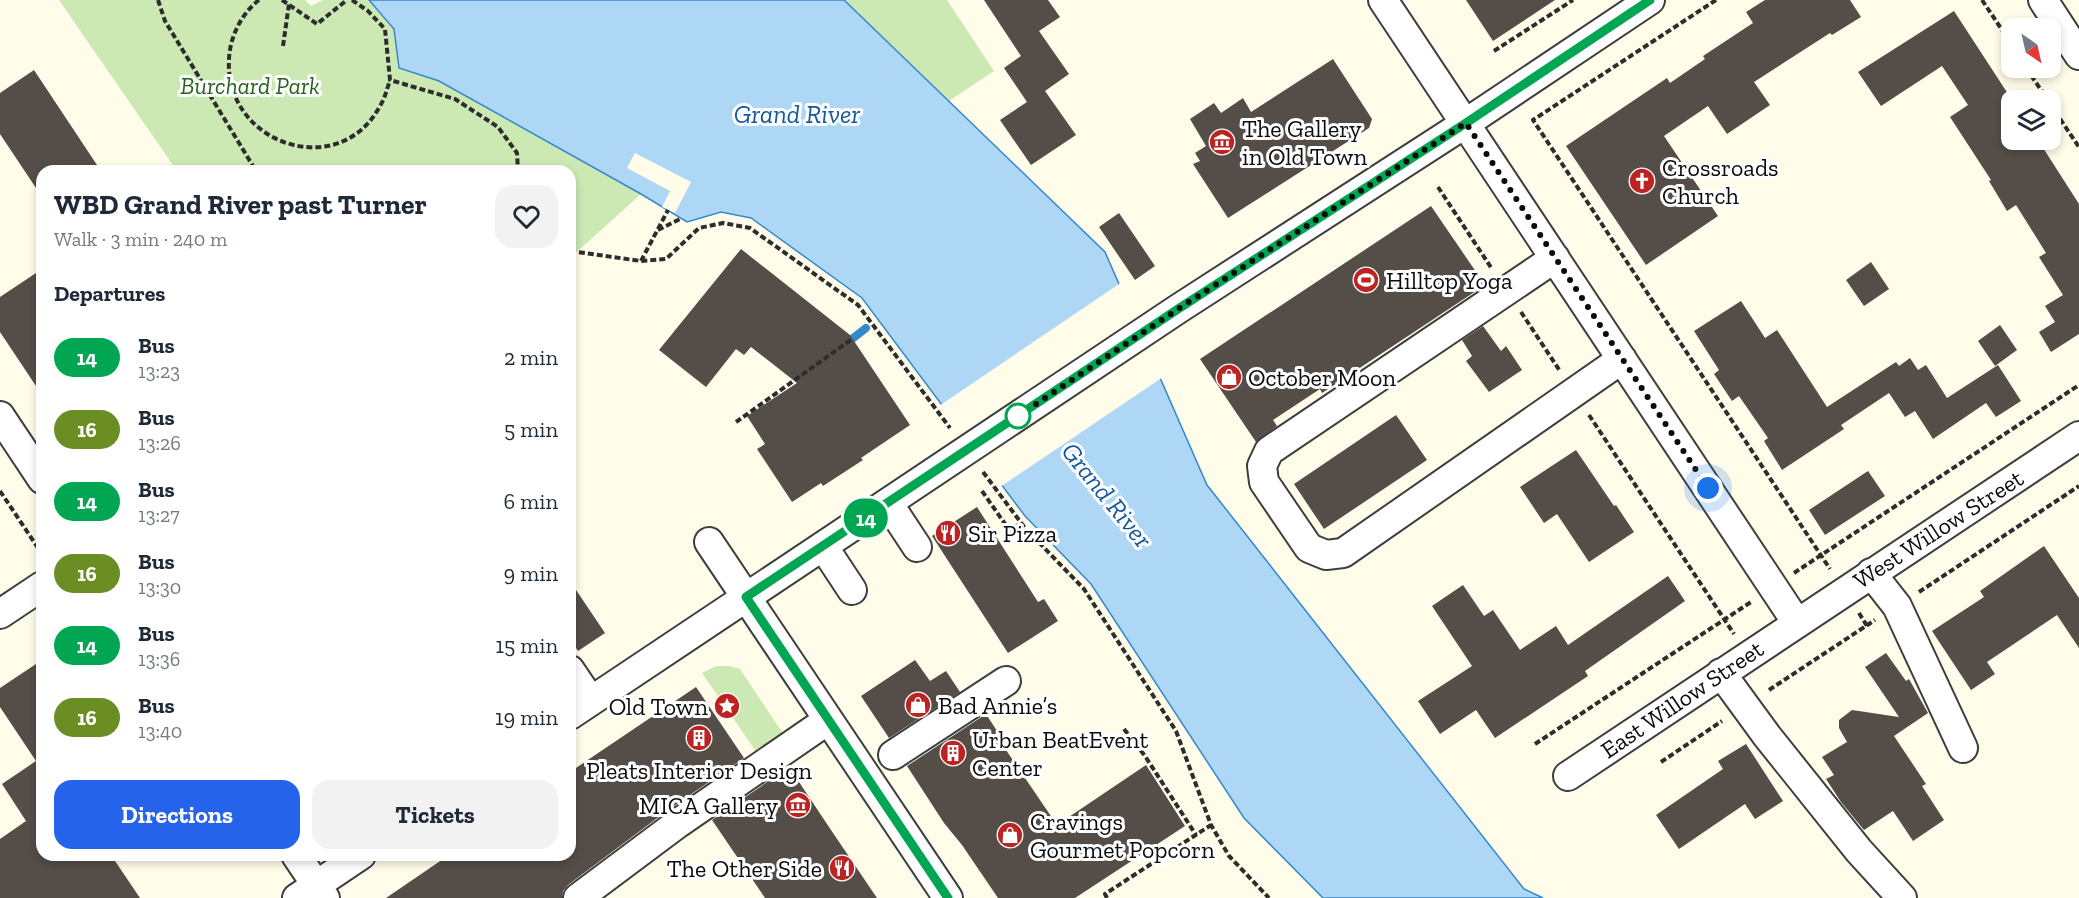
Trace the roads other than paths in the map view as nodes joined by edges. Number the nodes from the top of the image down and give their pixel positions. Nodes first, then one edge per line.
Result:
1 (1383, 0) edge
2 (1650, 0) edge
3 (2043, 0) edge
4 (2079, 55) edge
5 (1466, 123) junction
6 (1555, 258) junction
7 (1622, 359) junction
8 (0, 416) edge
9 (2079, 436) edge
10 (36, 469) edge
11 (896, 497) junction
12 (709, 542) dead end
13 (823, 546) junction
14 (917, 547) dead end
15 (1871, 573) junction
16 (36, 590) edge
17 (852, 590) dead end
18 (746, 597) junction
19 (0, 614) edge
20 (1797, 622) junction
21 (1722, 673) junction
22 (1006, 681) dead end
23 (576, 691) edge
24 (581, 708) edge
25 (828, 720) junction
26 (1963, 748) dead end
27 (892, 755) dead end
28 (1568, 776) dead end
29 (299, 861) edge
30 (354, 861) edge
31 (313, 894) edge
32 (578, 898) edge
33 (948, 898) edge
34 (1902, 898) edge

1 - 5 street
2 - 5 street
3 - 4 street
5 - 6 street
5 - 11 street
6 - 7 street
6 - 7 street
7 - 20 street
8 - 10 street
9 - 15 street, West Willow Street
11 - 13 street
11 - 14 street
12 - 18 street
13 - 17 street
13 - 18 street
15 - 20 street, West Willow Street
15 - 26 street
16 - 19 street
18 - 24 street
18 - 25 street
20 - 21 street, East Willow Street
21 - 28 street, East Willow Street
21 - 34 street
22 - 27 street
23 - 24 street
25 - 32 street
25 - 33 street
29 - 31 street
30 - 31 street

